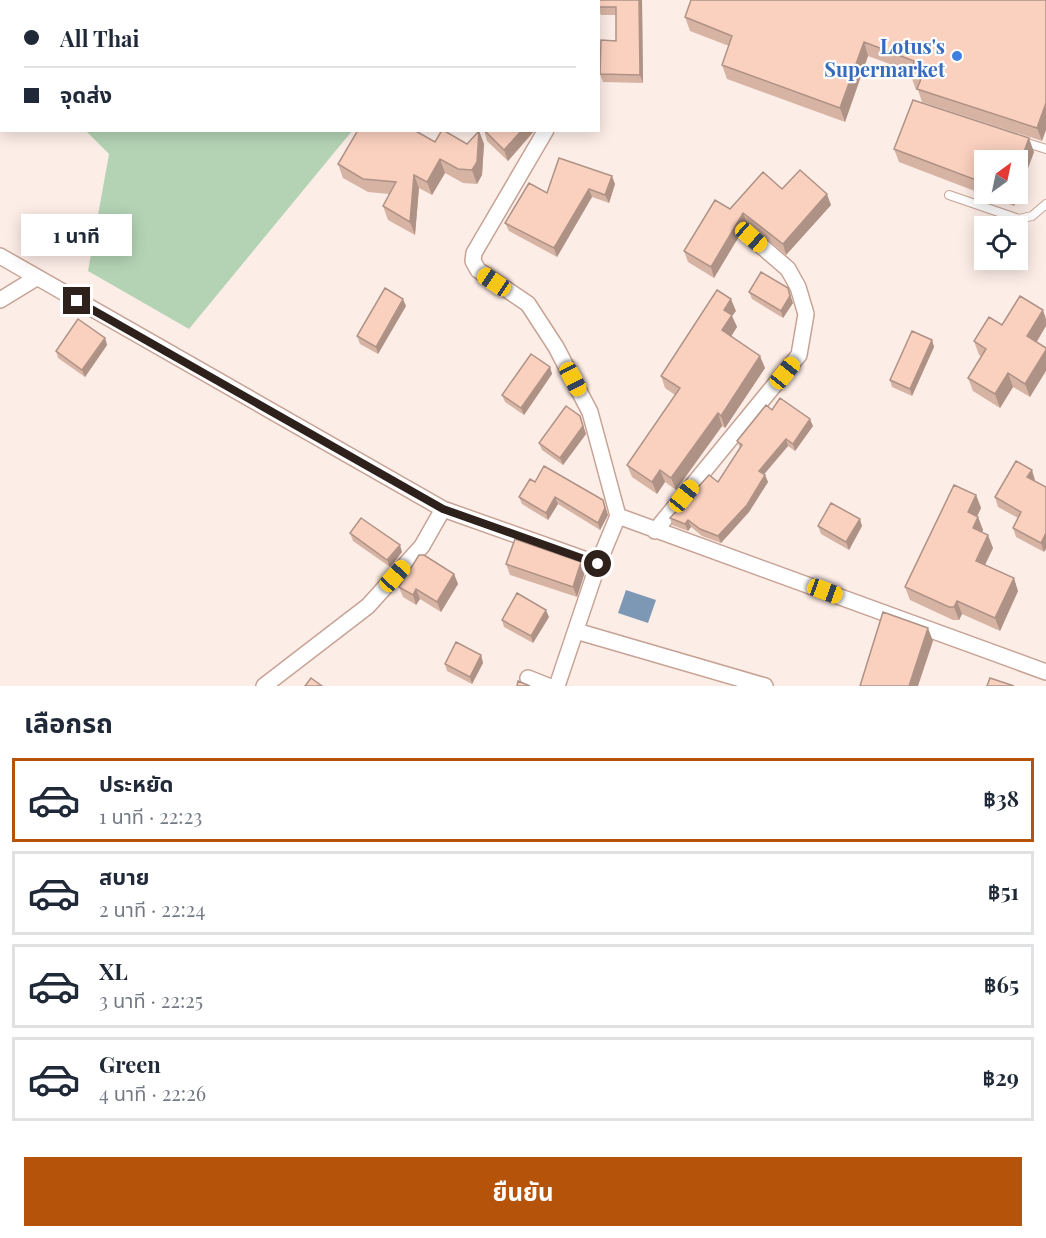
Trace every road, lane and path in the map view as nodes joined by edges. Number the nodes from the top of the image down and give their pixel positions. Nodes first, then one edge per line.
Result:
1 (545, 132) edge
2 (1013, 138) edge
3 (1046, 149) edge
4 (949, 195) dead end
5 (1046, 204) edge
6 (751, 237) dead end
7 (0, 256) edge
8 (36, 278) junction
9 (0, 300) edge
10 (443, 509) junction
11 (618, 516) junction
12 (655, 531) junction
13 (598, 564) junction
14 (576, 631) junction
15 (1046, 672) edge
16 (528, 678) dead end
17 (264, 686) edge
18 (548, 686) edge
19 (557, 686) edge
20 (765, 686) edge

1 - 11 street
2 - 3 lane
4 - 5 lane
6 - 12 street
7 - 8 street
8 - 9 street
8 - 10 street
10 - 13 street
10 - 17 street
11 - 12 street
11 - 13 street
12 - 15 street
13 - 14 street
14 - 19 street
14 - 20 street
16 - 18 street

